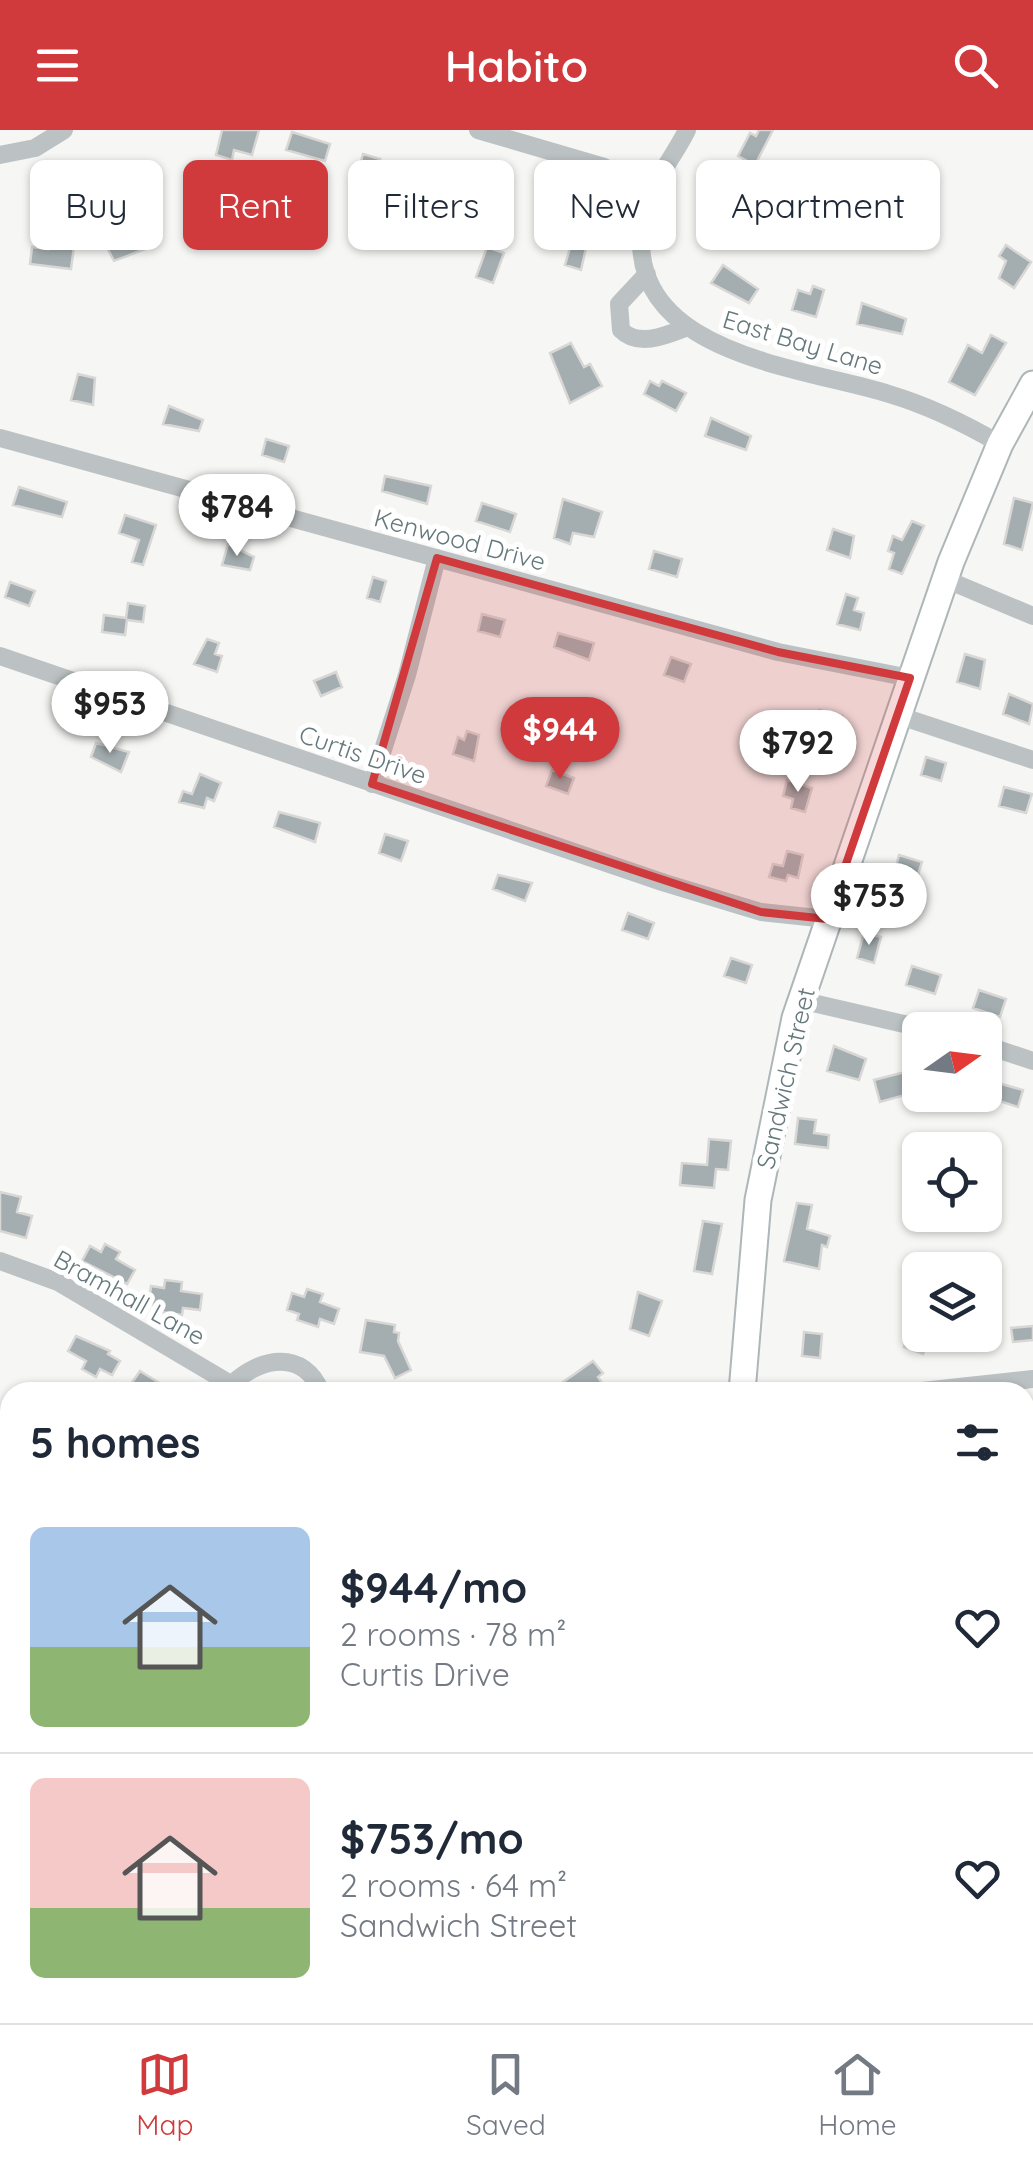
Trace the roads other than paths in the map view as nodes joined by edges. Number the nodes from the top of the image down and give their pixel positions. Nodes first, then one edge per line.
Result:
1 (64, 130) edge
2 (478, 130) edge
3 (687, 130) edge
4 (0, 155) edge
5 (580, 160) edge
6 (669, 160) edge
7 (643, 250) edge
8 (647, 274) junction
9 (688, 327) junction
10 (1033, 384) edge
11 (0, 438) edge
12 (1000, 444) junction
13 (437, 558) junction
14 (944, 579) junction
15 (1033, 616) edge
16 (0, 656) edge
17 (910, 678) junction
18 (897, 715) junction
19 (1033, 760) edge
20 (372, 784) junction
21 (828, 920) junction
22 (800, 1000) junction
23 (902, 1024) edge
24 (1002, 1051) edge
25 (1033, 1062) edge
26 (0, 1261) edge
27 (1033, 1379) edge
28 (228, 1382) edge
29 (241, 1382) edge
30 (316, 1382) edge
31 (743, 1382) edge
32 (1005, 1382) edge

1 - 4 street
2 - 5 street
3 - 6 street
7 - 8 street
8 - 9 street, East Bay Lane
8 - 9 street
9 - 12 street, East Bay Lane
10 - 12 street, Sandwich Street
11 - 13 street, Kenwood Drive
12 - 14 street, Sandwich Street
13 - 17 street, Kenwood Drive
13 - 20 street
14 - 15 street
14 - 17 street, Sandwich Street
16 - 20 street, Curtis Drive
17 - 18 street, Sandwich Street
18 - 19 street
18 - 21 street, Sandwich Street
20 - 21 street, Curtis Drive
21 - 22 street, Sandwich Street
22 - 23 street
22 - 31 street, Sandwich Street
24 - 25 street
26 - 28 street, Bramhall Lane
27 - 32 street
29 - 30 street, Bramhall Lane

